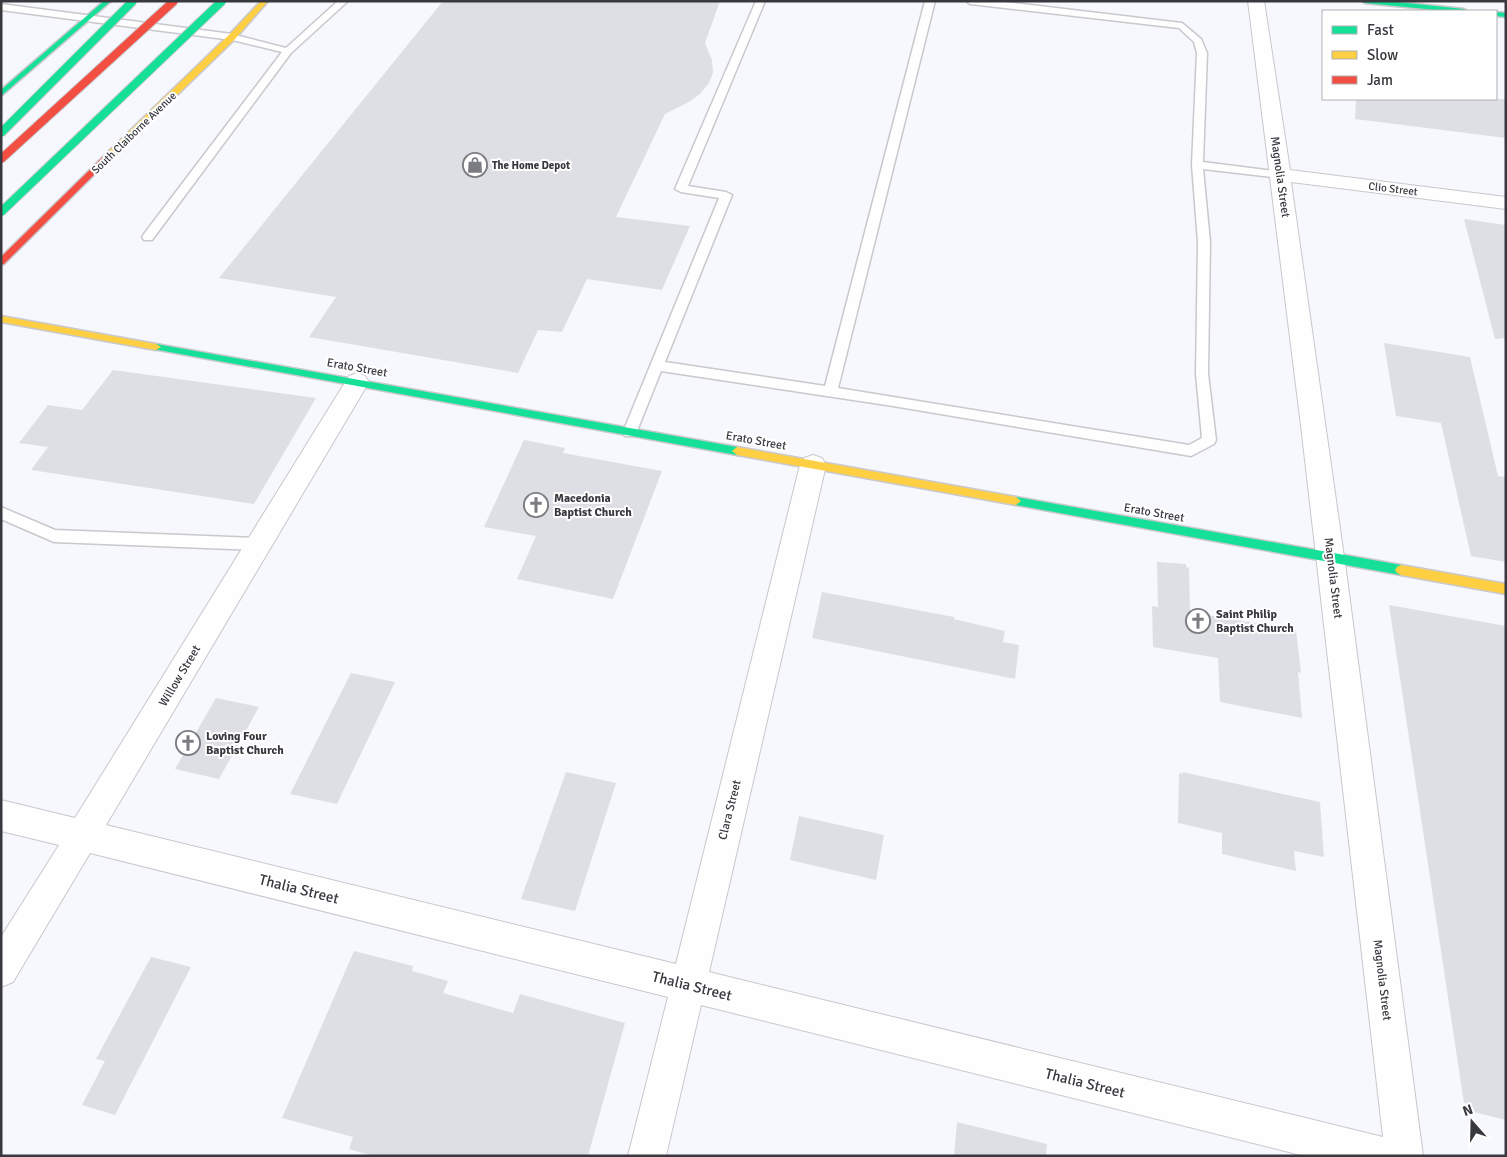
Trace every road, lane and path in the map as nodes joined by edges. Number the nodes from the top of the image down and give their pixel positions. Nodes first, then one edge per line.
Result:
1 (108, 1) edge
2 (133, 1) edge
3 (174, 1) edge
4 (222, 1) edge
5 (265, 1) edge
6 (344, 1) edge
7 (761, 1) edge
8 (930, 1) edge
9 (970, 1) edge
10 (1256, 1) edge
11 (1365, 1) edge
12 (1, 8) edge
13 (1454, 10) edge
14 (89, 18) junction
15 (232, 37) junction
16 (288, 52) junction
17 (1, 94) edge
18 (1, 133) edge
19 (1, 159) edge
20 (1197, 165) junction
21 (1281, 175) junction
22 (1506, 203) edge
23 (1, 212) edge
24 (148, 237) dead end
25 (1, 262) edge
26 (1, 319) edge
27 (657, 366) junction
28 (357, 382) junction
29 (830, 392) junction
30 (630, 432) junction
31 (813, 465) junction
32 (1, 513) edge
33 (260, 544) junction
34 (1330, 558) junction
35 (1506, 589) edge
36 (1, 815) edge
37 (83, 836) junction
38 (1, 970) edge
39 (687, 985) junction
40 (647, 1156) edge
41 (1383, 1156) edge
42 (1404, 1156) edge

1 - 14 main road
2 - 18 main road, bridge
3 - 19 main road, bridge
4 - 23 main road, bridge
5 - 15 main road, South Claiborne Avenue
6 - 16 lane
7 - 27 lane
8 - 29 lane
9 - 20 lane
10 - 21 street, Magnolia Street
11 - 13 main road
12 - 14 lane
14 - 15 lane
14 - 17 main road
15 - 16 lane
15 - 25 main road, South Claiborne Avenue
16 - 24 lane
20 - 21 lane
20 - 29 lane
21 - 22 street, Clio Street
21 - 34 street, Magnolia Street
26 - 28 main road, Erato Street
27 - 29 lane
27 - 30 lane
28 - 30 main road, Erato Street
28 - 33 street, Willow Street
30 - 31 main road, Erato Street
31 - 34 main road, Erato Street
31 - 39 street, Clara Street
32 - 33 lane
33 - 37 street, Willow Street
34 - 35 main road, Erato Street
34 - 42 street, Magnolia Street
36 - 37 street, Thalia Street
37 - 38 street, Willow Street
37 - 39 street, Thalia Street
39 - 40 street, Clara Street
39 - 41 street, Thalia Street

